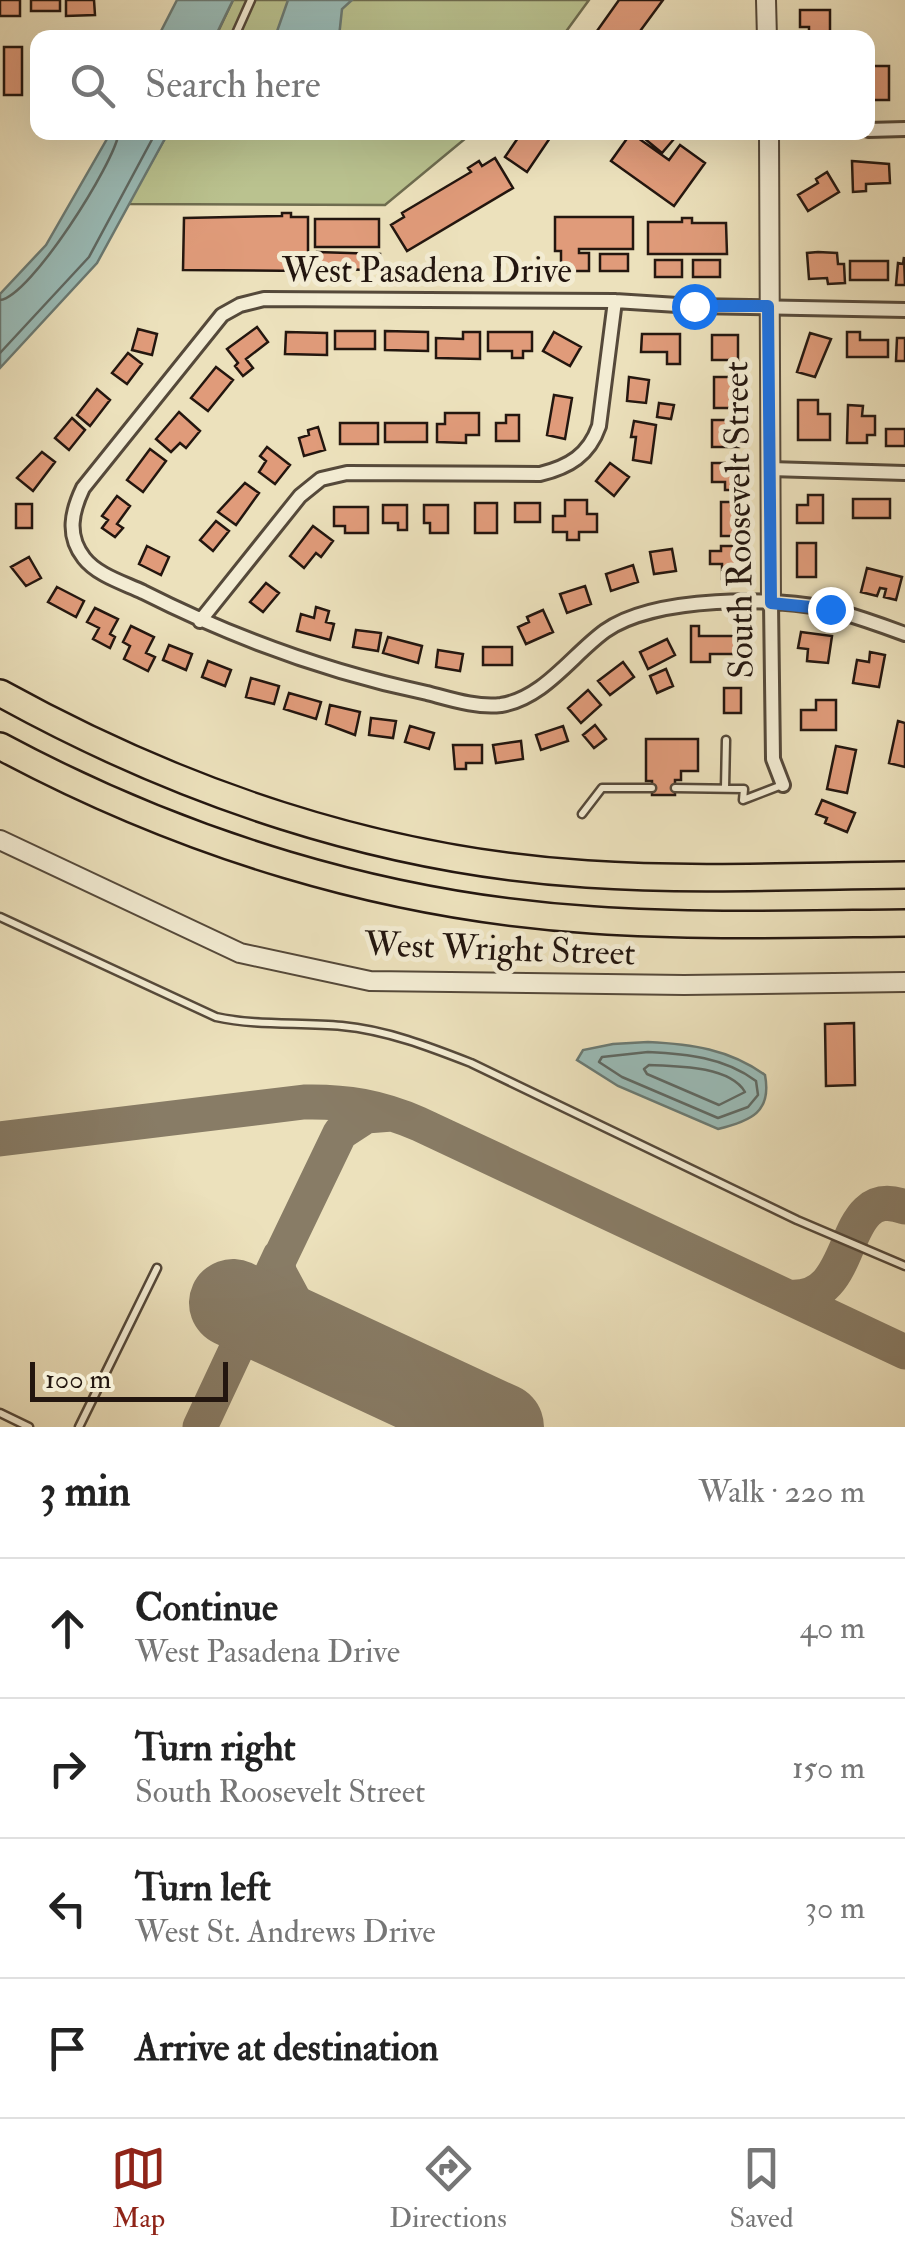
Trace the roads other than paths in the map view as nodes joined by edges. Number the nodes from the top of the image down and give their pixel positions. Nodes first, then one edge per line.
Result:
1 (250, 0) edge
2 (766, 0) edge
3 (237, 30) edge
4 (767, 30) edge
5 (875, 130) edge
6 (905, 130) edge
7 (769, 140) edge
8 (615, 300) junction
9 (768, 306) junction
10 (905, 310) edge
11 (770, 469) junction
12 (905, 472) edge
13 (771, 603) junction
14 (200, 621) junction
15 (905, 634) edge
16 (0, 693) edge
17 (726, 740) dead end
18 (0, 749) edge
19 (783, 785) joint
20 (652, 788) dead end
21 (675, 788) dead end
22 (725, 788) junction
23 (743, 800) junction
24 (582, 814) dead end
25 (742, 814) dead end
26 (0, 840) edge
27 (905, 875) edge
28 (0, 917) edge
29 (905, 924) edge
30 (905, 982) edge
31 (905, 1266) edge
32 (156, 1268) dead end
33 (0, 1413) edge
34 (29, 1427) edge
35 (79, 1427) edge

1 - 3 lane
2 - 4 street
5 - 6 street
7 - 9 street, South Roosevelt Street
8 - 9 street, West Pasadena Drive
8 - 14 street
8 - 14 street, West Pasadena Drive
9 - 10 street, West Pasadena Drive
9 - 11 street, South Roosevelt Street
11 - 12 street
11 - 13 street, South Roosevelt Street
13 - 14 street
13 - 15 street
13 - 19 street, South Roosevelt Street
16 - 27 highway
17 - 22 lane
18 - 29 highway
19 - 23 lane
20 - 24 lane
21 - 22 lane
22 - 23 lane
23 - 25 lane
26 - 30 street, West Wright Street
28 - 31 lane
32 - 35 lane
33 - 34 lane

